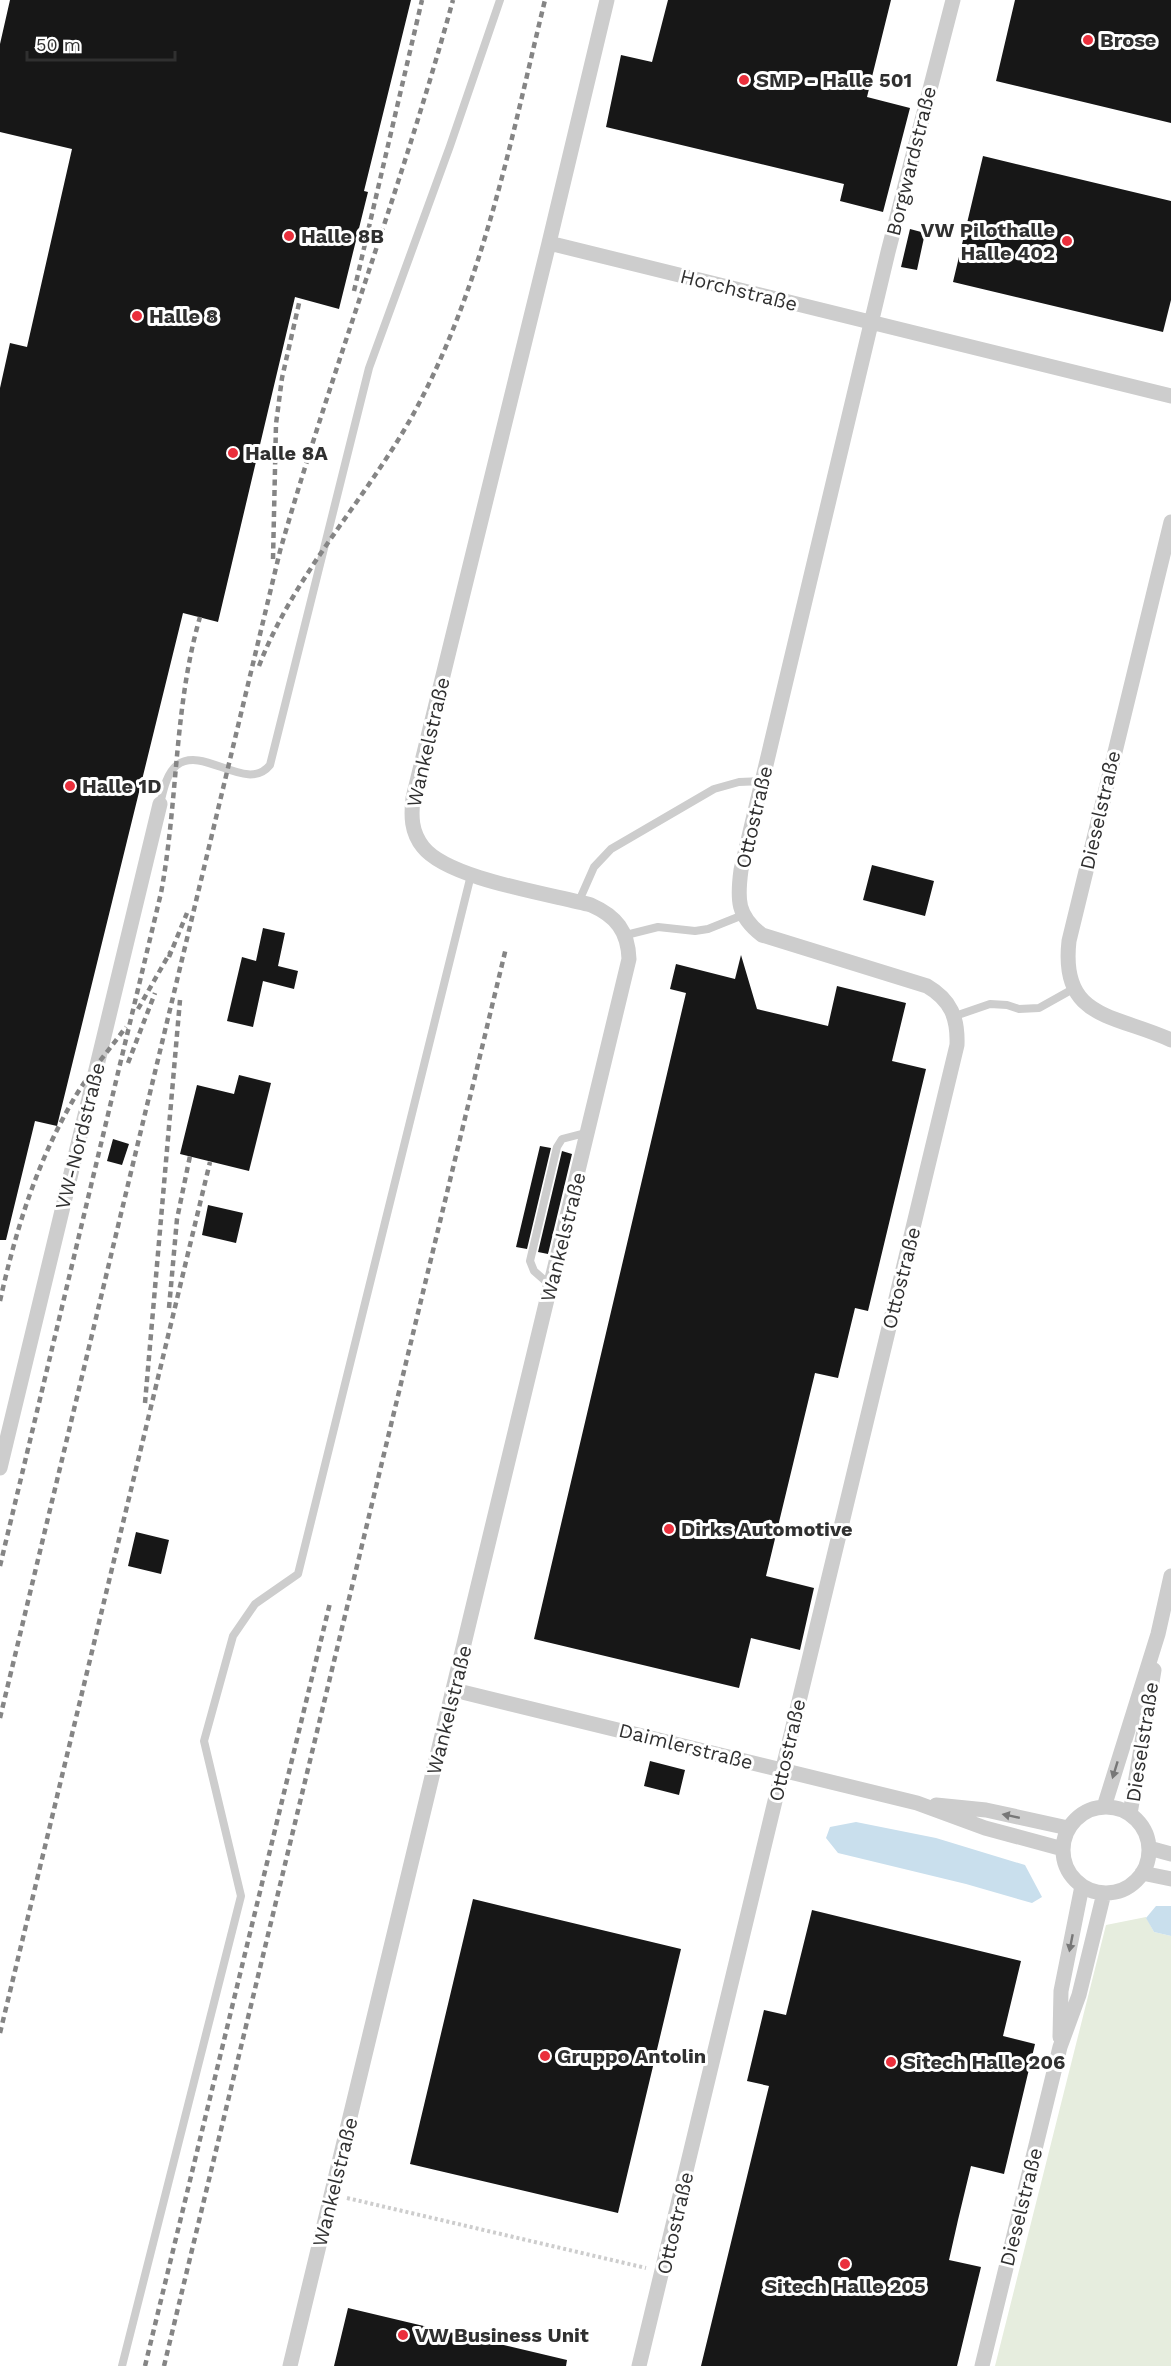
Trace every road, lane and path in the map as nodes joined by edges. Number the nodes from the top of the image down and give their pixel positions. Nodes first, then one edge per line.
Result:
1 (500, 0) edge
2 (607, 0) edge
3 (953, 0) edge
4 (549, 243) junction
5 (871, 323) junction
6 (1171, 396) edge
7 (1171, 522) edge
8 (763, 781) junction
9 (160, 804) joint
10 (471, 875) junction
11 (579, 902) junction
12 (743, 915) junction
13 (626, 935) junction
14 (1073, 989) junction
15 (955, 1016) junction
16 (1171, 1040) edge
17 (589, 1132) junction
18 (551, 1286) junction
19 (0, 1467) edge
20 (1171, 1576) edge
21 (1158, 1634) junction
22 (454, 1690) junction
23 (782, 1769) junction
24 (917, 1803) junction
25 (1104, 1807) junction
26 (1130, 1814) junction
27 (1068, 1828) junction
28 (1149, 1848) junction
29 (1063, 1849) junction
30 (1171, 1854) edge
31 (1142, 1873) junction
32 (1171, 1879) edge
33 (1082, 1886) junction
34 (1104, 1893) junction
35 (1060, 2047) junction
36 (332, 2194) junction
37 (663, 2272) junction
38 (122, 2366) edge
39 (290, 2366) edge
40 (639, 2366) edge
41 (982, 2366) edge

1 - 9 lane
2 - 4 street
3 - 5 street, Borgwardstraße
4 - 5 street, Horchstraße
4 - 10 street, Wankelstraße
5 - 6 street, Horchstraße
5 - 8 street, Ottostraße
7 - 14 street, Dieselstraße
8 - 11 lane
8 - 12 street, Ottostraße
9 - 19 street, VW-Nordstraße
10 - 11 street, Wankelstraße
10 - 38 lane
11 - 13 street, Wankelstraße
12 - 13 lane
12 - 15 street
13 - 17 street, Wankelstraße
14 - 15 lane
14 - 16 street
15 - 23 street, Ottostraße
17 - 18 street, Wankelstraße
17 - 18 lane
18 - 22 street, Wankelstraße
20 - 21 street, Dieselstraße
21 -> 25 street, Dieselstraße
21 - 26 street, Dieselstraße
22 - 23 street, Daimlerstraße
22 - 36 street, Wankelstraße
23 - 24 street, Daimlerstraße
23 - 37 street, Ottostraße
27 -> 24 street, Daimlerstraße
24 - 29 street, Daimlerstraße
25 - 26 street
25 - 27 street
26 - 28 street
27 - 29 street
28 - 30 street
28 - 31 street
29 - 33 street
31 - 32 street
31 - 34 street
33 - 34 street
33 -> 35 street, Dieselstraße
34 - 35 street, Dieselstraße
35 - 41 street, Dieselstraße
36 - 37 path
36 - 39 street, Wankelstraße
37 - 40 street, Ottostraße

